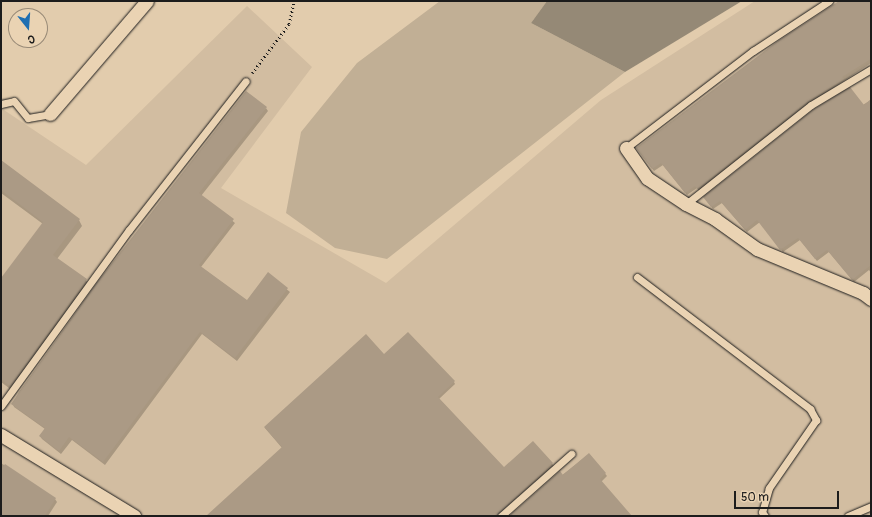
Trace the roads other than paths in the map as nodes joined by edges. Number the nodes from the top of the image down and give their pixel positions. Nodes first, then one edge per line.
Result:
1 (147, 1) edge
2 (828, 1) edge
3 (871, 69) edge
4 (246, 81) road end
5 (1, 104) edge
6 (50, 114) joint
7 (626, 148) joint
8 (686, 204) junction
9 (637, 277) dead end
10 (871, 299) edge
11 (1, 406) edge
12 (1, 435) edge
13 (571, 454) dead end
14 (871, 506) edge
15 (134, 516) edge
16 (500, 516) edge
17 (765, 516) edge
18 (848, 516) edge

1 - 6 street
2 - 7 lane
3 - 8 lane
4 - 11 lane
5 - 6 lane
7 - 8 street
8 - 10 street
9 - 17 lane
12 - 15 street
13 - 16 lane
14 - 18 lane

